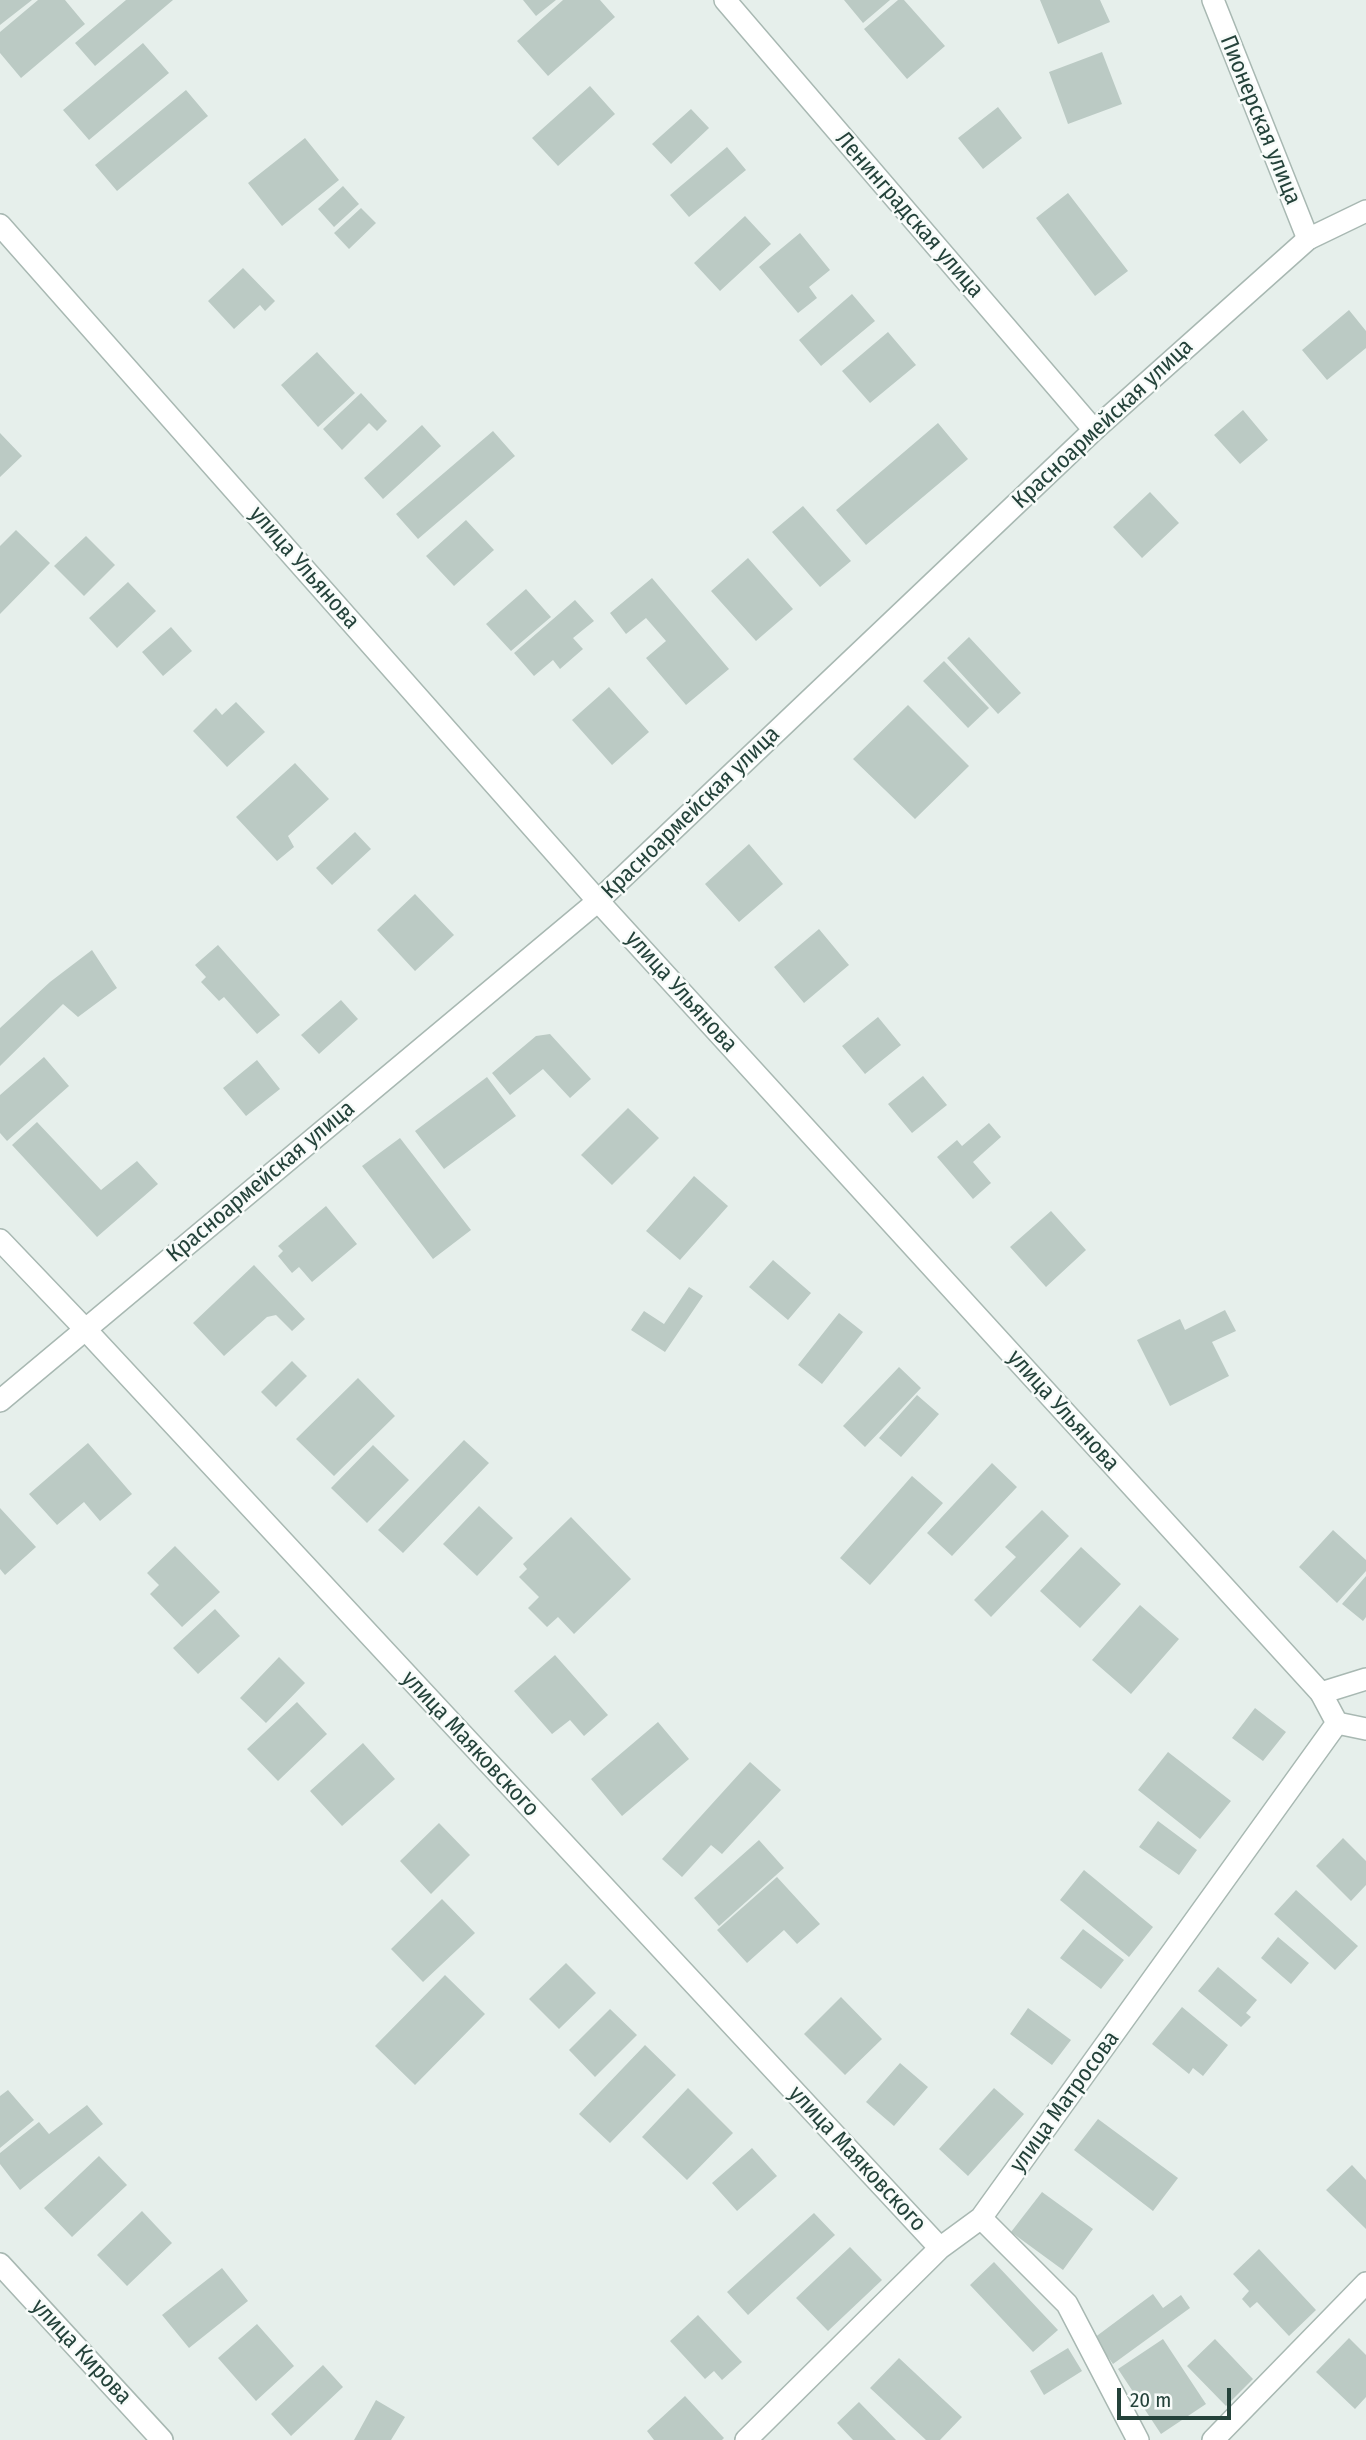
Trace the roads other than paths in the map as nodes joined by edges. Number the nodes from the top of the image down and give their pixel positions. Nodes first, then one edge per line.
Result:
1 (725, 0) edge
2 (1213, 0) edge
3 (1366, 211) edge
4 (0, 225) edge
5 (1308, 239) junction
6 (1094, 430) junction
7 (598, 901) junction
8 (0, 1240) edge
9 (85, 1329) junction
10 (0, 1401) edge
11 (1366, 1679) edge
12 (1321, 1693) junction
13 (1338, 1723) junction
14 (1366, 1729) edge
15 (981, 2218) junction
16 (940, 2248) junction
17 (0, 2264) edge
18 (1366, 2283) edge
19 (162, 2440) edge
20 (746, 2440) edge
21 (1138, 2440) edge
22 (1213, 2440) edge

1 - 6 street, Ленинградская улица
2 - 5 street, Пионерская улица
3 - 5 street, Красноармейская улица
4 - 7 street, улица Ульянова
5 - 6 street, Красноармейская улица
6 - 7 street, Красноармейская улица
7 - 9 street, Красноармейская улица
7 - 12 street, улица Ульянова
8 - 9 street, улица Маяковского
9 - 10 street, Красноармейская улица
9 - 16 street, улица Маяковского
11 - 12 street
12 - 13 street, улица Ульянова
13 - 14 street
13 - 15 street, улица Матросова
15 - 16 street, улица Матросова
15 - 21 street
16 - 20 street, улица Матросова
17 - 19 street, улица Кирова
18 - 22 street

